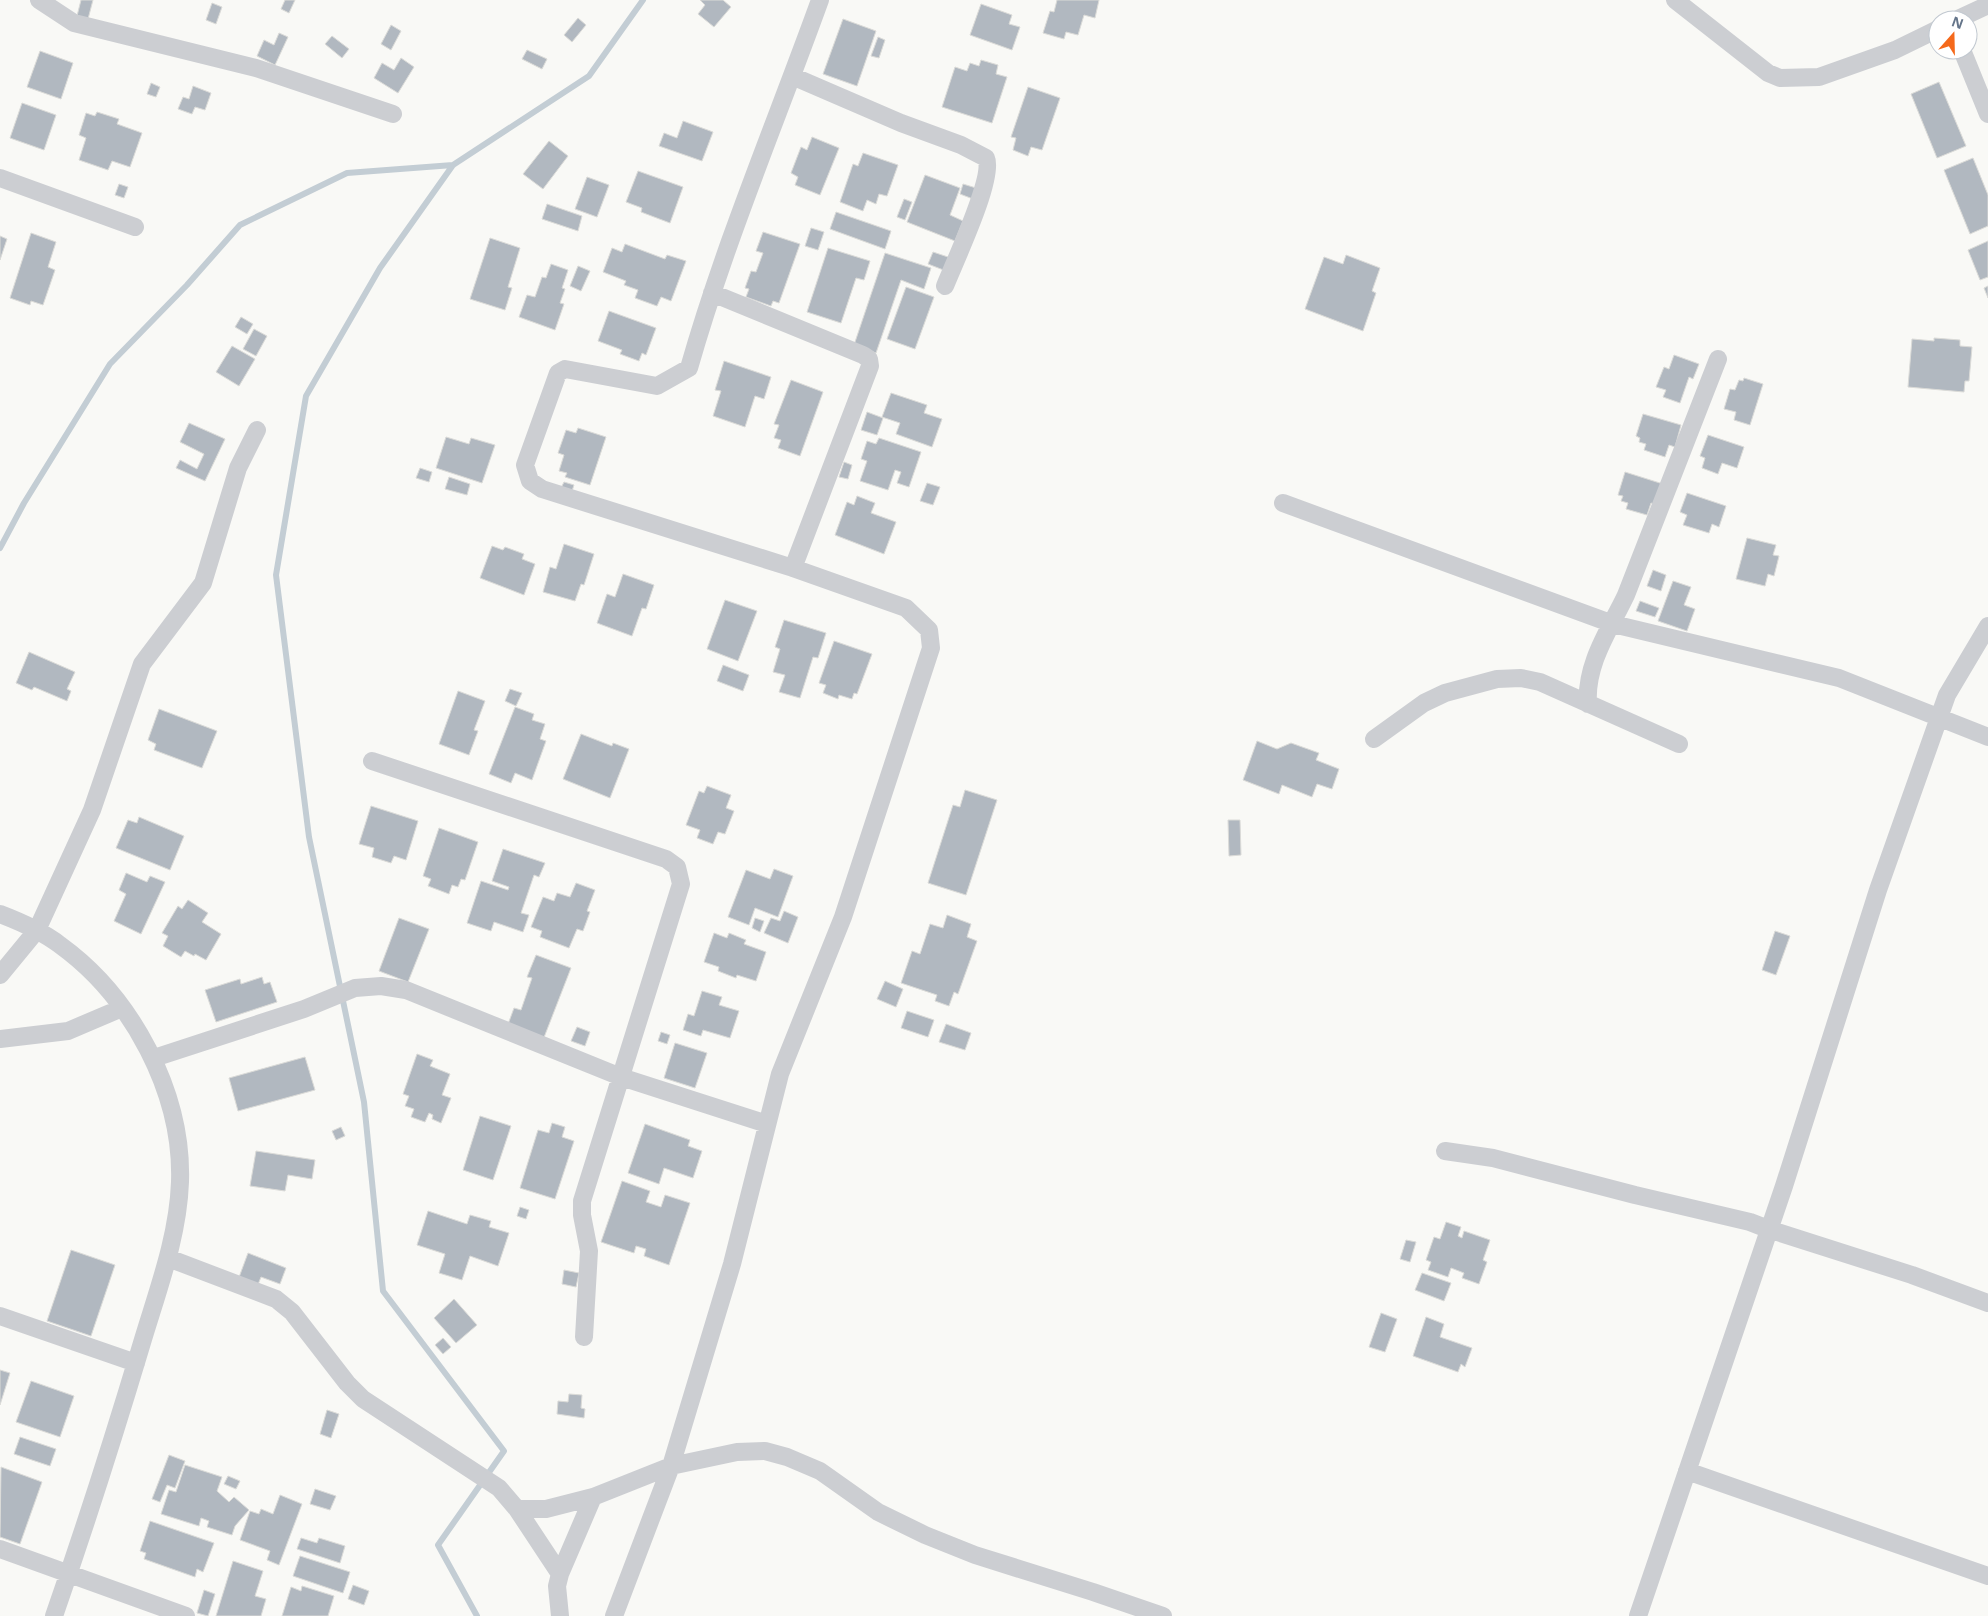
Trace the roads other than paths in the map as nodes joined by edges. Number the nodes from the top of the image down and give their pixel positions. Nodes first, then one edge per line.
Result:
1 (39, 0) edge
2 (820, 0) edge
3 (1675, 0) edge
4 (1928, 34) edge
5 (1966, 60) edge
6 (792, 76) junction
7 (393, 114) dead end
8 (1988, 114) edge
9 (0, 178) edge
10 (135, 227) dead end
11 (945, 286) dead end
12 (712, 293) junction
13 (1718, 359) dead end
14 (257, 430) dead end
15 (1283, 503) dead end
16 (793, 568) junction
17 (1613, 624) junction
18 (1988, 626) edge
19 (1588, 704) junction
20 (1939, 718) junction
21 (1988, 737) edge
22 (1374, 739) dead end
23 (1679, 744) dead end
24 (372, 761) dead end
25 (0, 914) edge
26 (37, 930) junction
27 (0, 975) edge
28 (122, 1008) junction
29 (0, 1039) edge
30 (154, 1058) junction
31 (621, 1077) junction
32 (766, 1124) junction
33 (1445, 1151) dead end
34 (1768, 1229) junction
35 (168, 1258) junction
36 (1988, 1303) edge
37 (0, 1316) edge
38 (584, 1337) dead end
39 (136, 1363) junction
40 (671, 1466) junction
41 (1687, 1471) junction
42 (593, 1497) junction
43 (516, 1509) junction
44 (0, 1550) edge
45 (69, 1574) junction
46 (560, 1574) junction
47 (1988, 1576) edge
48 (54, 1616) edge
49 (186, 1616) edge
50 (560, 1616) edge
51 (614, 1616) edge
52 (1163, 1616) edge
53 (1638, 1616) edge

1 - 7 street
2 - 6 street
3 - 4 street
5 - 8 street
6 - 11 street
6 - 12 street
9 - 10 street
12 - 16 street
12 - 16 street
13 - 17 street
14 - 26 street
15 - 17 street
16 - 32 street
17 - 19 street
17 - 20 street
18 - 20 street
19 - 22 street
19 - 23 street
20 - 21 street
20 - 34 street
24 - 31 street
25 - 26 street
26 - 27 street
26 - 28 street
28 - 29 street
28 - 30 street
30 - 31 street
30 - 35 street
31 - 32 street
31 - 38 street
32 - 40 street
33 - 34 street
34 - 36 street
34 - 41 street
35 - 39 street
35 - 43 street
37 - 39 street
39 - 45 street
40 - 42 street
40 - 51 street
40 - 52 street
41 - 47 street
41 - 53 street
42 - 43 street
42 - 46 street
43 - 46 street
44 - 45 street
45 - 48 street
45 - 49 street
46 - 50 street

